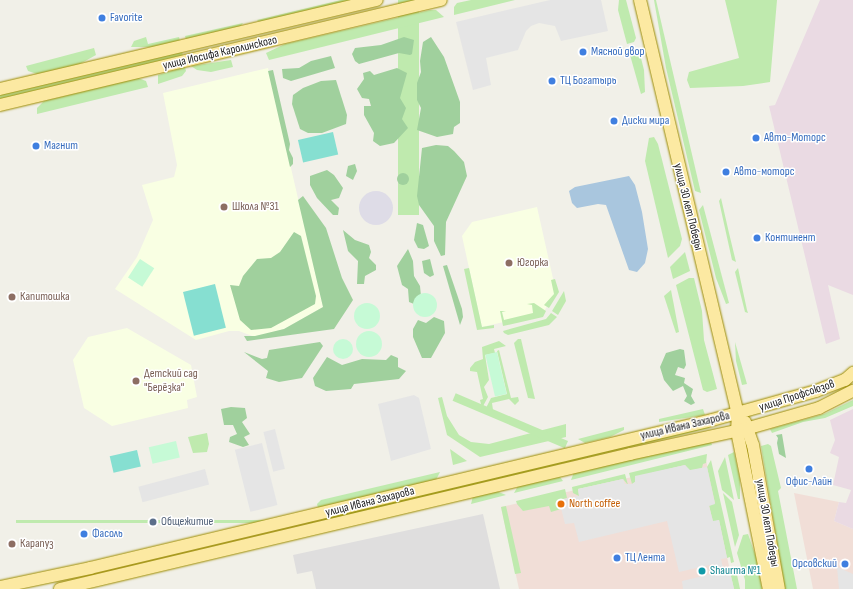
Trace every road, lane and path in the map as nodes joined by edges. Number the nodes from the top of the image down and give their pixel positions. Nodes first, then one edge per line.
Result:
1 (377, 0) edge
2 (441, 0) edge
3 (640, 0) edge
4 (0, 89) edge
5 (0, 105) edge
6 (853, 373) edge
7 (853, 391) edge
8 (738, 414) junction
9 (743, 429) junction
10 (0, 587) edge
11 (60, 589) edge
12 (769, 589) edge
13 (779, 589) edge

1 - 4 main road, улица Иосифа Каролинского
2 - 5 main road, улица Иосифа Каролинского
3 - 8 main road, улица 30 лет Победы
6 - 8 main road, улица Профсоюзов
7 - 9 main road, улица Профсоюзов
8 - 9 main road, улица 30 лет Победы
8 - 10 main road, улица Ивана Захарова
9 - 11 main road, улица Ивана Захарова
9 - 12 main road, улица 30 лет Победы
9 - 13 main road, улица 30 лет Победы

